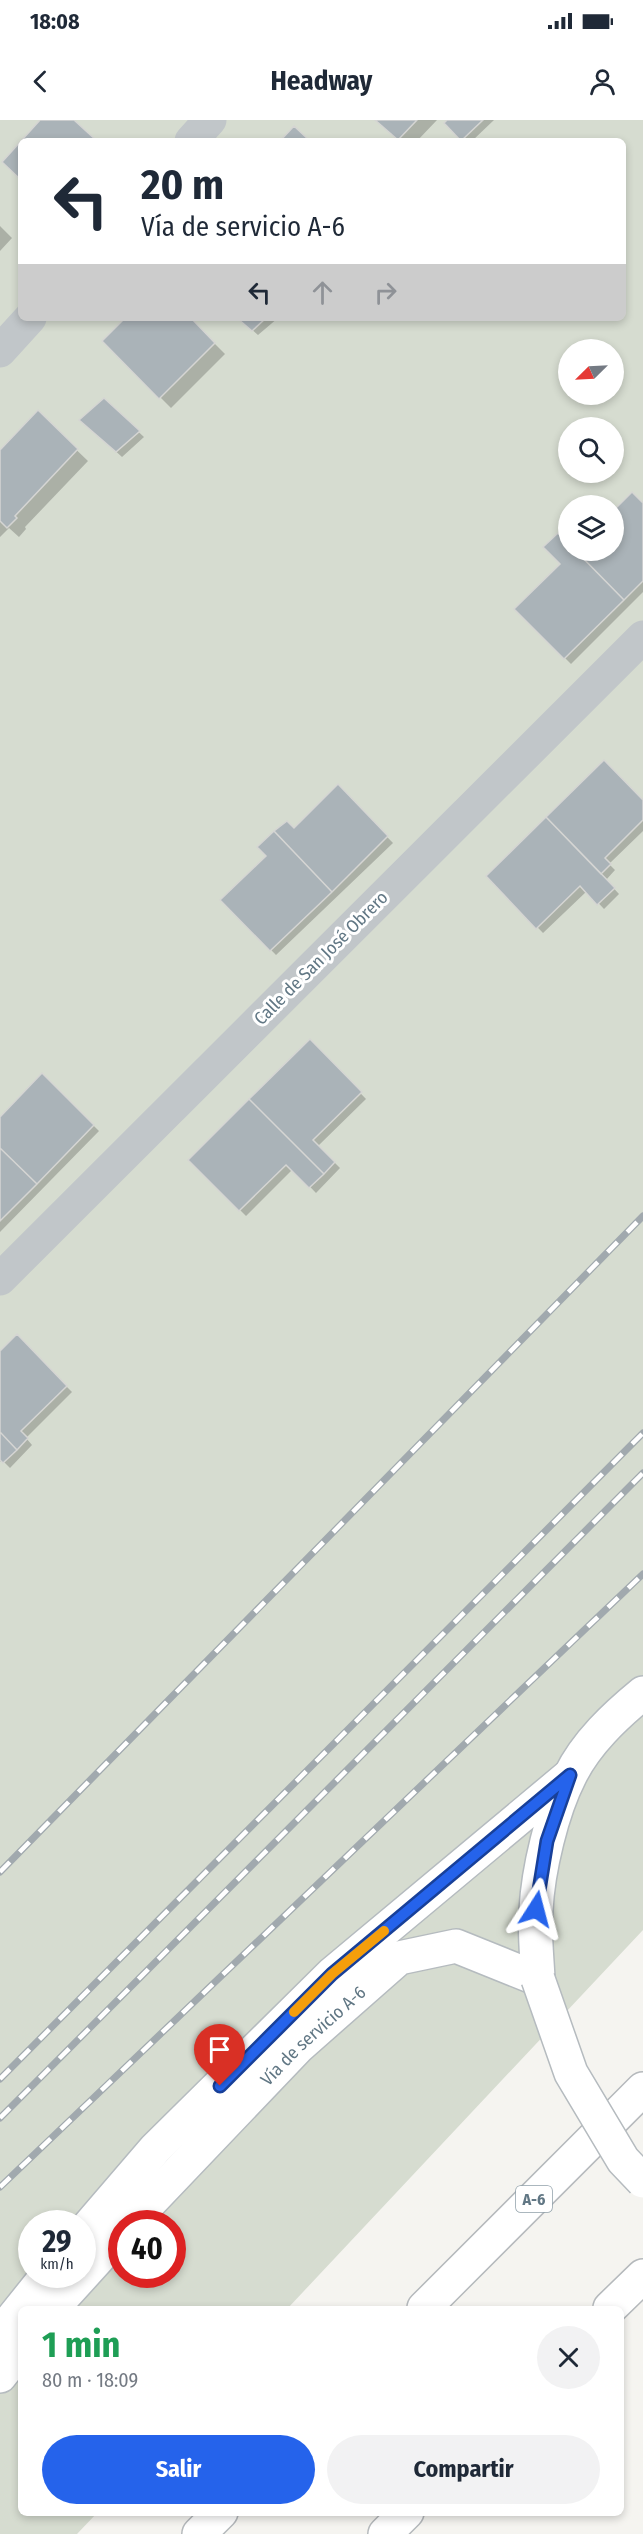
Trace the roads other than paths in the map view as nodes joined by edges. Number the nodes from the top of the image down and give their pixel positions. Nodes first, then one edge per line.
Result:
1 (210, 120) edge
2 (194, 138) edge
3 (27, 321) edge
4 (0, 351) edge
5 (643, 637) edge
6 (0, 1279) edge
7 (643, 1693) edge
8 (570, 1775) junction
9 (538, 1979) junction
10 (643, 2089) edge
11 (643, 2181) edge
12 (142, 2210) edge
13 (96, 2218) edge
14 (108, 2248) edge
15 (643, 2276) edge
16 (37, 2288) edge
17 (22, 2306) edge
18 (56, 2306) edge
19 (426, 2306) edge
20 (612, 2306) edge
21 (18, 2312) edge
22 (0, 2334) edge
23 (18, 2353) edge
24 (0, 2376) edge
25 (217, 2516) edge
26 (199, 2534) edge

1 - 2 street
3 - 4 street
5 - 6 street, Calle de San José Obrero
7 - 8 main road
8 - 9 main road
8 - 13 main road, Vía de servicio A-6
9 - 11 main road, bridge
9 - 12 main road, Vía de servicio A-6
10 - 19 main road, A-6
14 - 18 main road
15 - 20 main road
16 - 17 main road
21 - 22 main road
23 - 24 main road
25 - 26 main road

